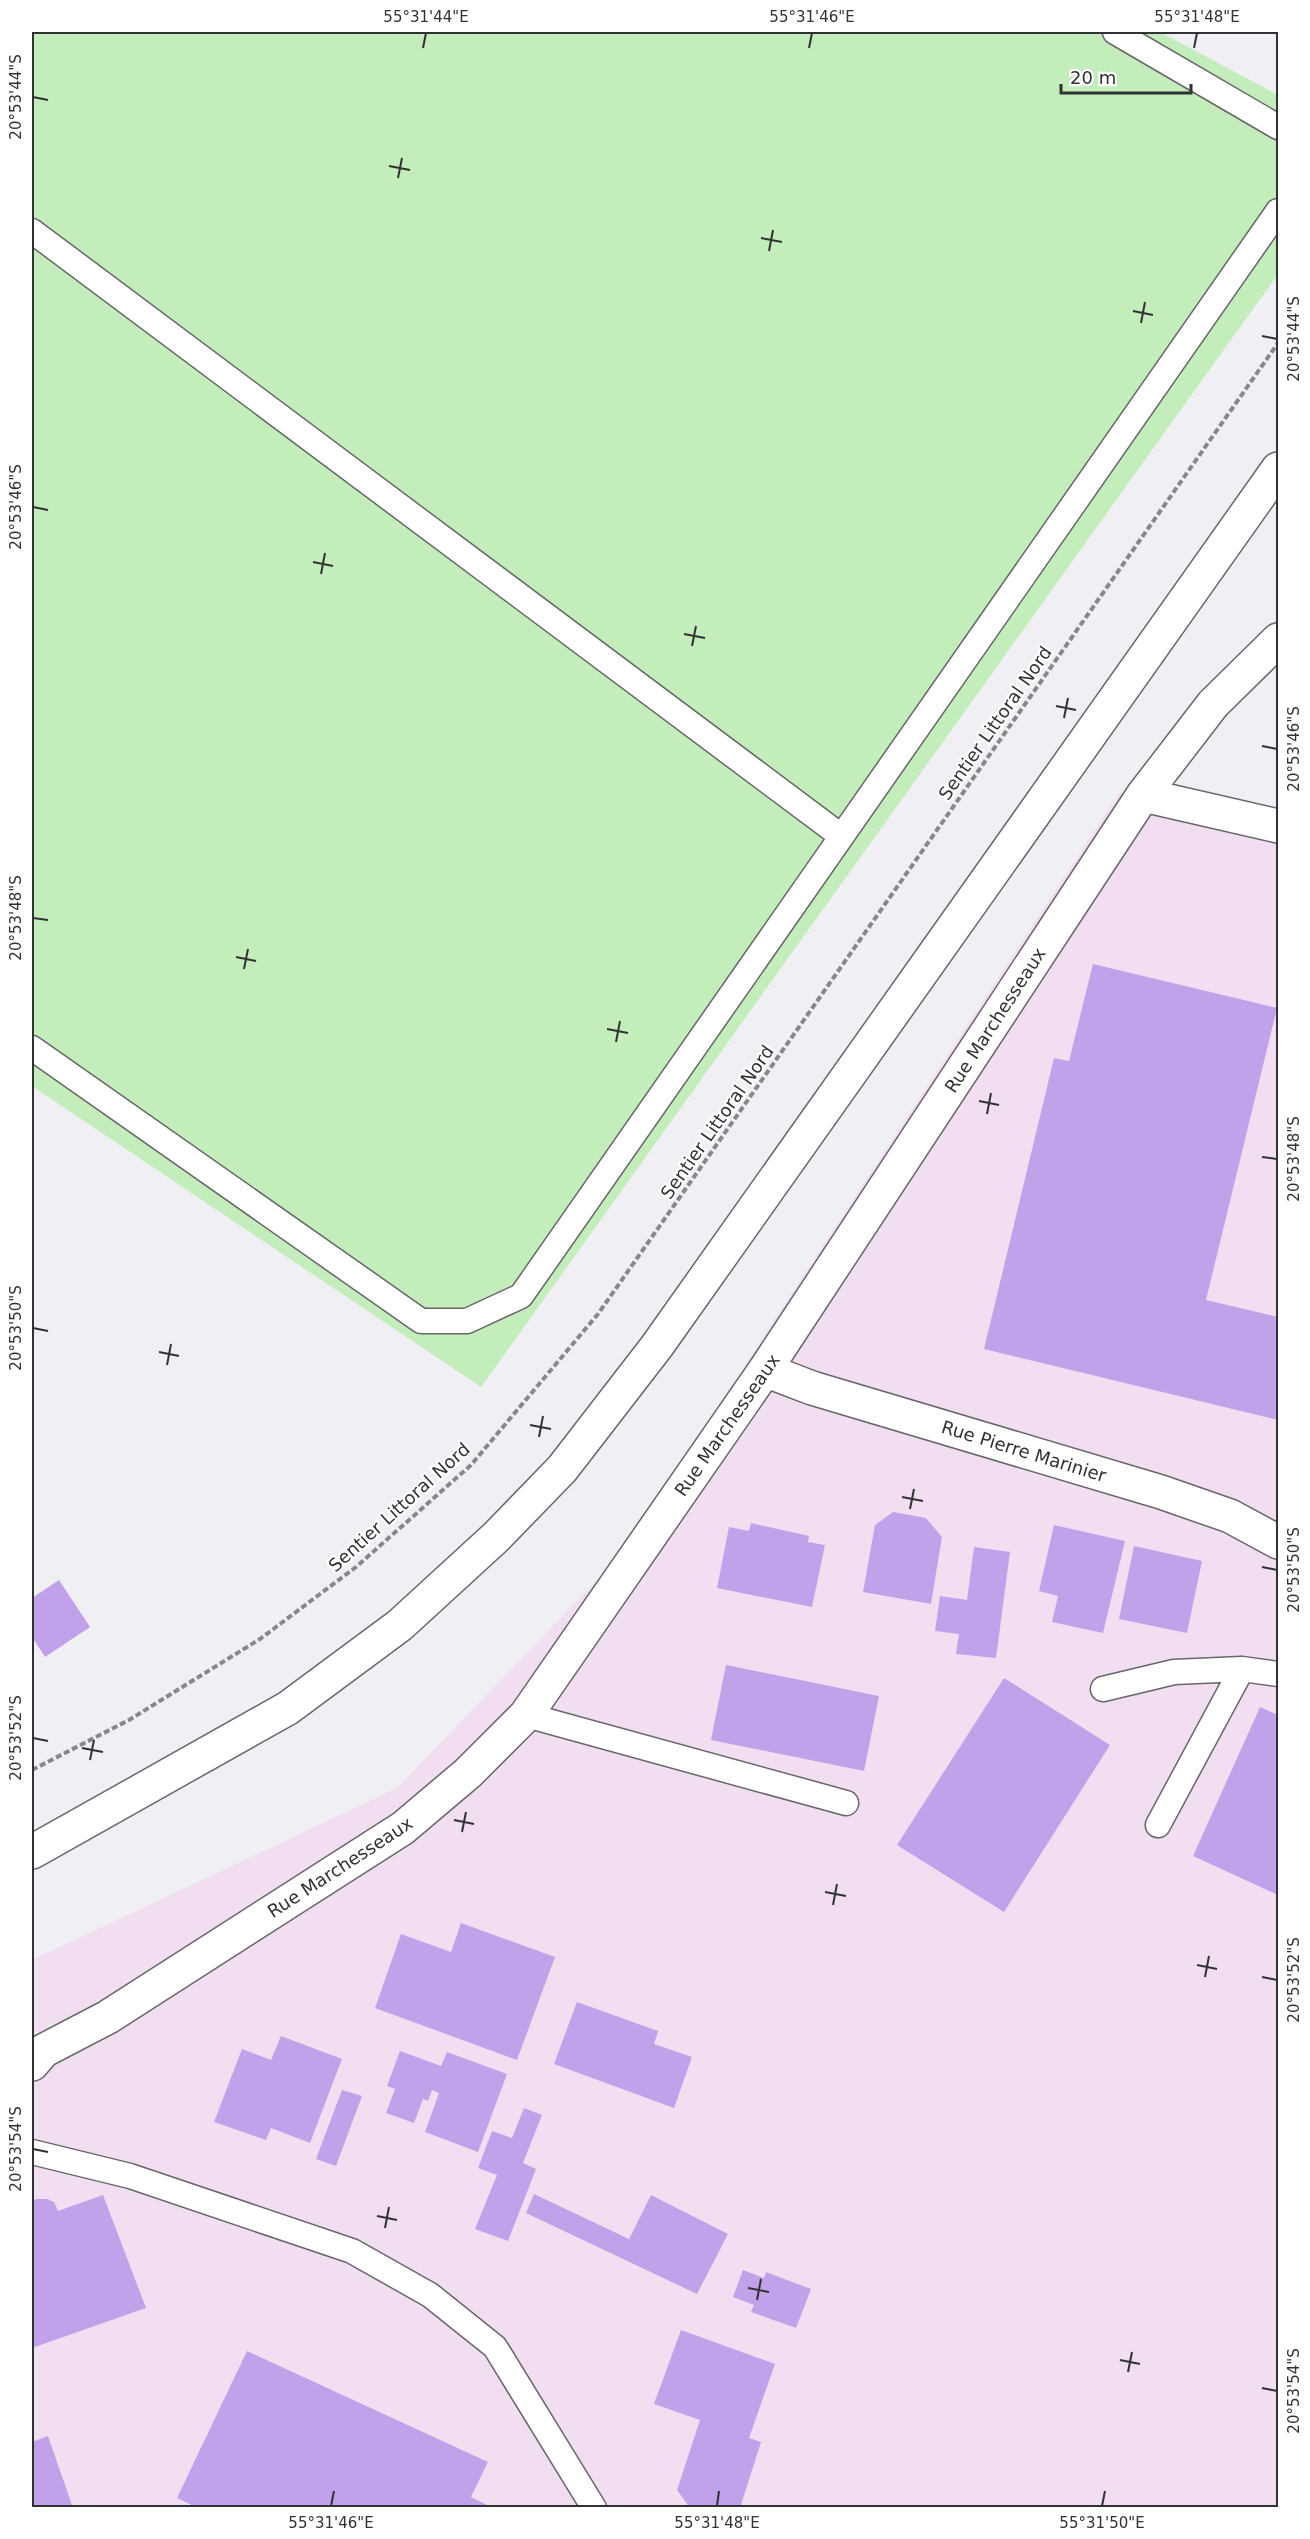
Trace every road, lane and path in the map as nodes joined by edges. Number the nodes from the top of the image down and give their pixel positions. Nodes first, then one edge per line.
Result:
1 (1115, 32) edge
2 (1278, 128) edge
3 (1278, 211) edge
4 (32, 231) edge
5 (1278, 343) edge
6 (1278, 469) edge
7 (1278, 640) edge
8 (1143, 795) junction
9 (1278, 826) edge
10 (841, 836) junction
11 (32, 1048) edge
12 (765, 1370) junction
13 (1278, 1542) edge
14 (1242, 1669) junction
15 (1278, 1674) edge
16 (1103, 1689) dead end
17 (526, 1715) junction
18 (32, 1770) edge
19 (846, 1803) dead end
20 (1158, 1825) dead end
21 (32, 1852) edge
22 (32, 2064) edge
23 (32, 2152) edge
24 (594, 2508) edge

1 - 2 lane
3 - 10 lane
4 - 10 lane
5 - 18 path, Sentier Littoral Nord
6 - 21 street
7 - 8 street, Rue Marchesseaux
8 - 9 street
8 - 12 street, Rue Marchesseaux
10 - 11 lane
12 - 13 street, Rue Pierre Marinier
12 - 17 street, Rue Marchesseaux
14 - 15 lane
14 - 16 lane
14 - 20 lane
17 - 19 lane
17 - 22 street, Rue Marchesseaux
23 - 24 lane

